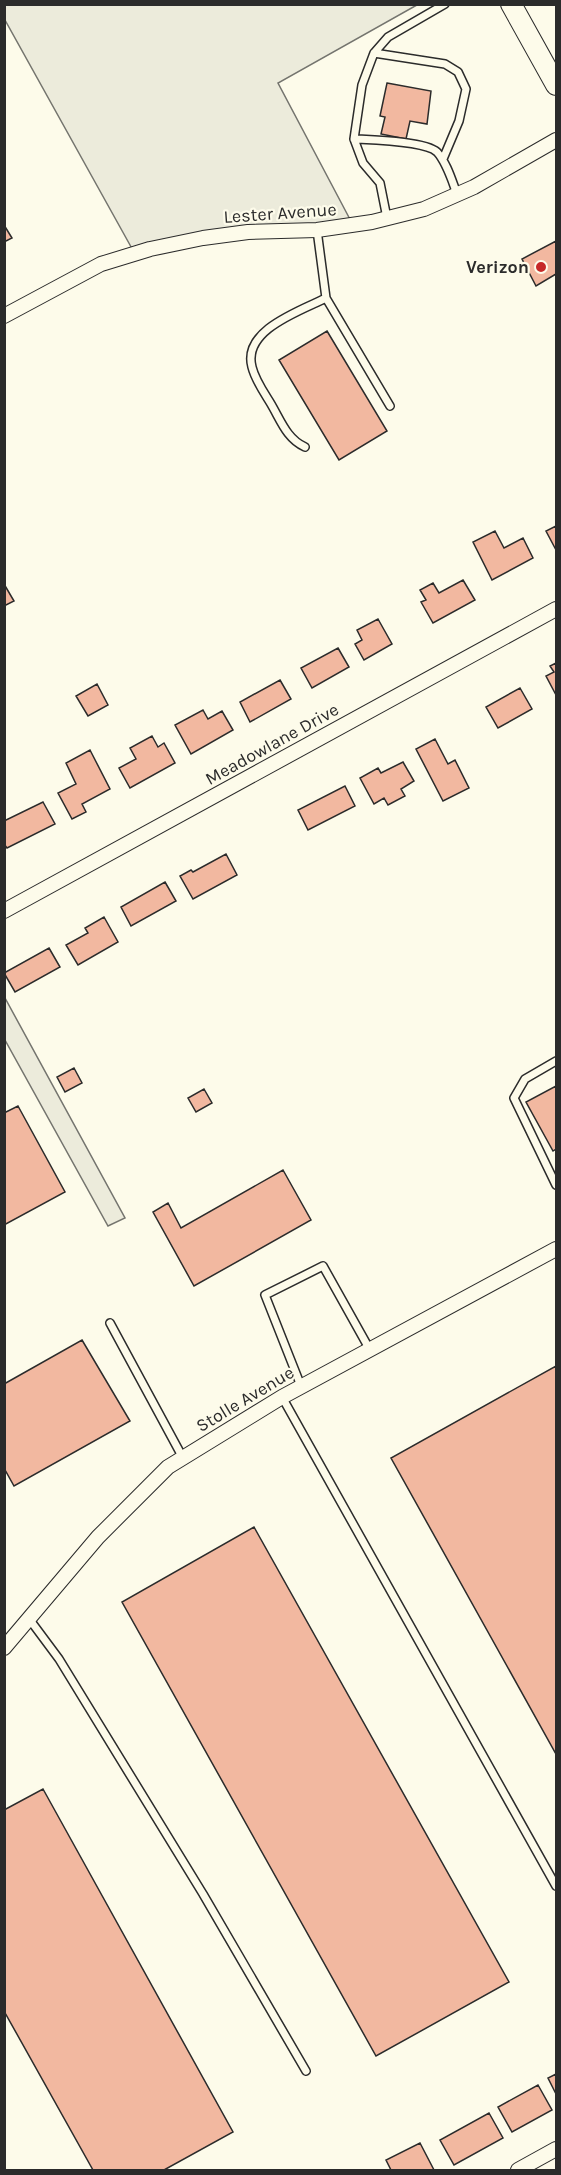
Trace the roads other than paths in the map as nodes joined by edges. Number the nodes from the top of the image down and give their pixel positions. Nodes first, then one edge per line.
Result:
1 (445, 4) edge
2 (511, 4) edge
3 (374, 53) junction
4 (556, 86) edge
5 (354, 139) junction
6 (556, 140) edge
7 (442, 159) junction
8 (457, 194) junction
9 (387, 218) junction
10 (317, 230) junction
11 (326, 298) junction
12 (4, 316) edge
13 (390, 406) dead end
14 (305, 447) dead end
15 (556, 609) edge
16 (4, 911) edge
17 (556, 1062) edge
18 (556, 1185) edge
19 (556, 1249) edge
20 (110, 1323) dead end
21 (370, 1350) junction
22 (301, 1386) junction
23 (282, 1397) junction
24 (183, 1458) junction
25 (30, 1620) junction
26 (6, 1643) edge
27 (556, 1886) edge
28 (306, 2071) dead end
29 (556, 2149) edge
30 (518, 2170) edge

1 - 3 lane
2 - 4 main road
3 - 5 lane
3 - 7 lane
5 - 7 lane
5 - 9 lane
6 - 8 street, Lester Avenue
7 - 8 lane
8 - 9 street, Lester Avenue
9 - 10 street, Lester Avenue
10 - 11 lane
10 - 12 street, Lester Avenue
11 - 13 lane
11 - 14 lane
15 - 16 street, Meadowlane Drive
17 - 18 lane
19 - 21 street, Stolle Avenue
20 - 24 lane
21 - 22 street, Stolle Avenue
21 - 22 lane
22 - 23 street, Stolle Avenue
23 - 24 street, Stolle Avenue
23 - 27 lane
24 - 25 street, Stolle Avenue
25 - 26 street, Stolle Avenue
25 - 28 lane
29 - 30 street

